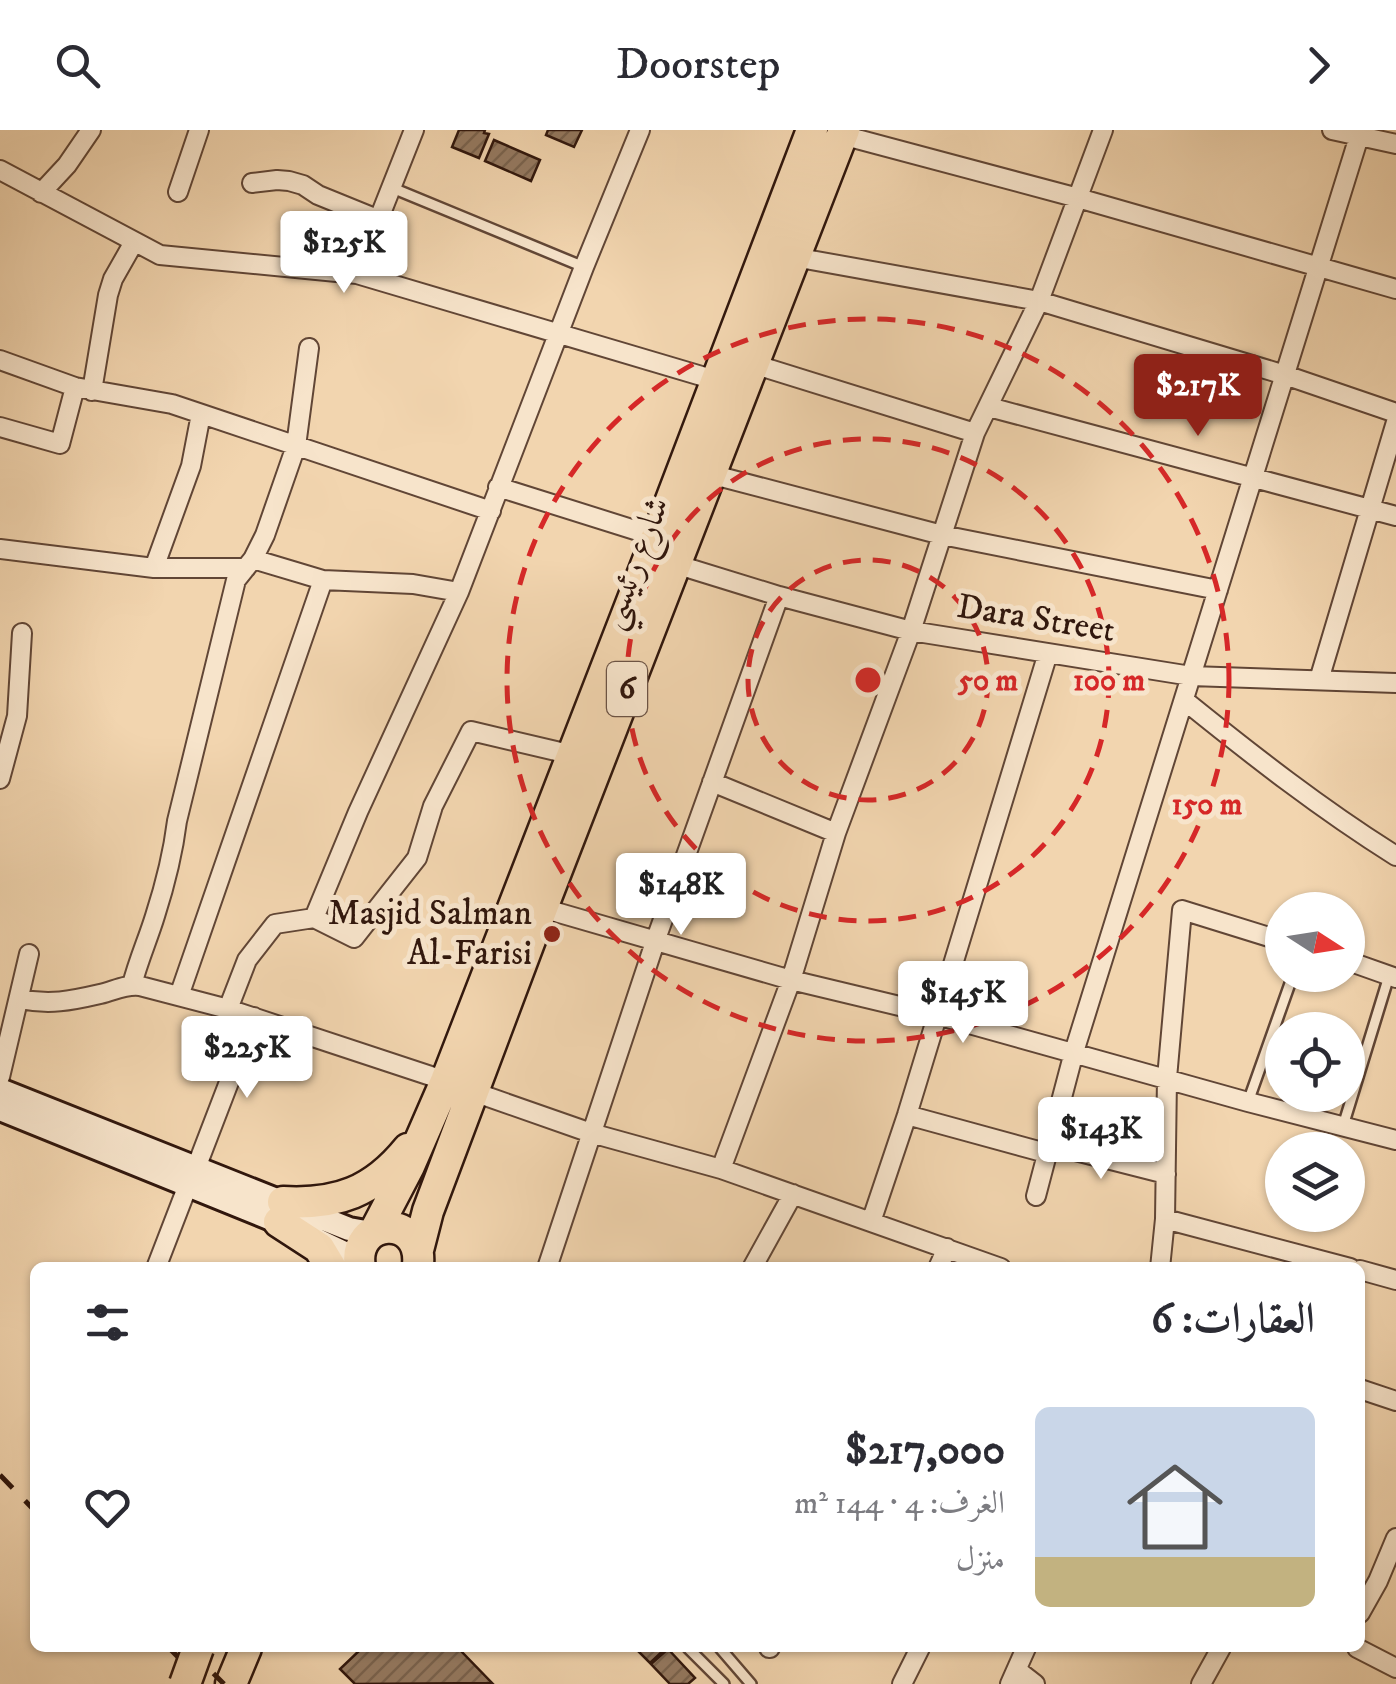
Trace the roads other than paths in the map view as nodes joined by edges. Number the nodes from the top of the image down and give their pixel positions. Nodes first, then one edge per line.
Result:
1 (91, 130) edge
2 (199, 130) edge
3 (414, 130) edge
4 (640, 130) edge
5 (1103, 130) edge
6 (1332, 130) edge
7 (832, 132) edge
8 (1360, 133) edge
9 (1396, 144) edge
10 (0, 170) edge
11 (252, 184) dead end
12 (390, 187) junction
13 (178, 192) dead end
14 (41, 193) junction
15 (1078, 198) junction
16 (377, 219) junction
17 (134, 242) junction
18 (794, 256) junction
19 (584, 267) junction
20 (1318, 267) junction
21 (357, 274) junction
22 (1396, 289) edge
23 (1039, 301) junction
24 (558, 334) junction
25 (309, 348) dead end
26 (0, 360) edge
27 (1285, 375) junction
28 (733, 376) junction
29 (83, 389) junction
30 (989, 407) junction
31 (201, 414) junction
32 (1396, 414) edge
33 (1396, 422) edge
34 (0, 427) edge
35 (975, 433) junction
36 (296, 446) junction
37 (710, 474) junction
38 (1252, 478) junction
39 (498, 487) junction
40 (1370, 509) junction
41 (491, 510) junction
42 (1396, 516) edge
43 (942, 535) junction
44 (657, 538) junction
45 (0, 549) edge
46 (250, 563) junction
47 (674, 564) junction
48 (154, 568) junction
49 (323, 580) junction
50 (1218, 590) junction
51 (459, 592) junction
52 (779, 596) junction
53 (911, 632) junction
54 (22, 633) dead end
55 (1048, 653) junction
56 (1191, 676) junction
57 (1319, 680) junction
58 (1396, 683) edge
59 (1184, 700) junction
60 (573, 755) junction
61 (0, 779) edge
62 (712, 782) junction
63 (836, 833) junction
64 (1396, 856) edge
65 (542, 908) junction
66 (314, 918) junction
67 (1265, 936) edge
68 (656, 939) junction
69 (29, 954) dead end
70 (1365, 967) edge
71 (1392, 977) edge
72 (791, 980) junction
73 (132, 985) junction
74 (1288, 992) edge
75 (179, 996) junction
76 (20, 999) junction
77 (228, 1009) junction
78 (938, 1014) junction
79 (254, 1017) junction
80 (1074, 1052) junction
81 (0, 1077) edge
82 (1168, 1078) junction
83 (460, 1086) junction
84 (0, 1090) edge
85 (1248, 1102) junction
86 (0, 1109) edge
87 (432, 1114) junction
88 (907, 1116) junction
89 (1343, 1126) junction
90 (591, 1133) junction
91 (1396, 1140) edge
92 (1047, 1149) junction
93 (722, 1169) junction
94 (1166, 1174) junction
95 (192, 1176) junction
96 (793, 1194) junction
97 (1036, 1196) dead end
98 (281, 1212) junction
99 (1166, 1218) junction
100 (871, 1222) junction
101 (947, 1248) junction
102 (359, 1256) edge
103 (418, 1259) edge
104 (158, 1262) edge
105 (549, 1262) edge
106 (755, 1262) edge
107 (941, 1262) edge
108 (985, 1262) edge
109 (1161, 1262) edge
110 (1324, 1262) edge
111 (1365, 1271) edge
112 (1396, 1280) edge
113 (1365, 1391) edge
114 (1396, 1401) edge
115 (1396, 1538) edge
116 (1365, 1604) edge
117 (196, 1652) edge
118 (244, 1652) edge
119 (692, 1652) edge
120 (723, 1652) edge
121 (918, 1652) edge
122 (1024, 1652) edge
123 (1219, 1652) edge
124 (1365, 1652) edge
125 (1396, 1668) edge
126 (1014, 1677) edge
127 (184, 1684) edge
128 (231, 1684) edge
129 (724, 1684) edge
130 (751, 1684) edge
131 (902, 1684) edge
132 (1035, 1684) edge
133 (1201, 1684) edge

1 - 14 street
2 - 13 street
3 - 12 street
4 - 19 street
5 - 15 street
6 - 8 street
7 - 15 street
7 - 18 highway, شارع رئيسي / 6
7 - 28 highway, شارع رئيسي / 6
8 - 9 street
8 - 20 street
10 - 14 street
11 - 16 street
12 - 16 street
12 - 19 lane
14 - 17 street
15 - 20 street
15 - 23 street
16 - 21 street
17 - 21 street
17 - 29 street
18 - 23 street
18 - 28 highway, شارع رئيسي / 6
19 - 24 street
20 - 22 street
20 - 27 street
21 - 24 street
23 - 27 street
23 - 30 street
24 - 28 street
24 - 39 street
25 - 36 street
26 - 29 street
27 - 32 street
27 - 38 street
28 - 35 street
28 - 37 highway, شارع رئيسي / 6
28 - 44 highway, شارع رئيسي / 6
29 - 31 street
29 - 34 street
30 - 35 street
30 - 38 street
31 - 36 street
31 - 48 street
33 - 40 street
35 - 43 street
36 - 41 street
36 - 46 street
37 - 43 street
37 - 47 highway, شارع رئيسي / 6
38 - 40 street
38 - 50 street
39 - 41 street
39 - 44 street
40 - 42 street
40 - 57 street
41 - 51 street
43 - 50 street
43 - 53 street
44 - 60 highway, شارع رئيسي / 6
45 - 48 street
46 - 48 street
46 - 49 street
46 - 73 street
47 - 52 street, Dara Street
47 - 65 highway, شارع رئيسي / 6
49 - 51 street
49 - 75 street
50 - 56 street
51 - 66 street
52 - 53 street, Dara Street
52 - 62 street
53 - 55 street, Dara Street
53 - 63 street
54 - 61 street
55 - 56 street, Dara Street
55 - 78 street
56 - 57 street, Dara Street
56 - 59 street
57 - 58 street, Dara Street
59 - 64 street
59 - 80 street
60 - 66 street
60 - 83 highway, شارع رئيسي / 6
62 - 63 street
62 - 68 street
63 - 72 street
65 - 68 street
65 - 83 highway, شارع رئيسي / 6
66 - 77 street
67 - 82 street
68 - 72 street
68 - 90 street
69 - 76 street
70 - 71 street
71 - 89 lane
72 - 78 street
72 - 93 street
73 - 75 street
73 - 76 street
74 - 85 lane
75 - 77 street
76 - 81 street
77 - 79 street
78 - 80 street
78 - 88 street
79 - 83 street
79 - 95 street
80 - 82 street
80 - 92 street
82 - 85 street
82 - 94 street
83 - 87 highway, شارع رئيسي / 6
83 - 90 street
83 - 103 highway, شارع رئيسي / 6
84 - 95 street
85 - 89 street
86 - 95 street
87 - 98 highway
87 - 102 highway, شارع رئيسي / 6
88 - 92 street
88 - 100 street
89 - 91 street
90 - 93 street
90 - 105 street
92 - 94 street
92 - 97 street
93 - 96 street
94 - 99 street
95 - 98 street
95 - 104 street
96 - 100 street
96 - 106 street
98 - 102 highway
98 - 102 street
99 - 109 street
99 - 110 street
100 - 101 street
101 - 107 street
101 - 108 street
102 - 103 highway
111 - 112 street
113 - 114 street
115 - 116 street
117 - 127 highway, bridge
118 - 128 highway
119 - 129 lane
120 - 130 lane
121 - 131 street
122 - 126 street
123 - 133 street
124 - 125 street
126 - 132 street

